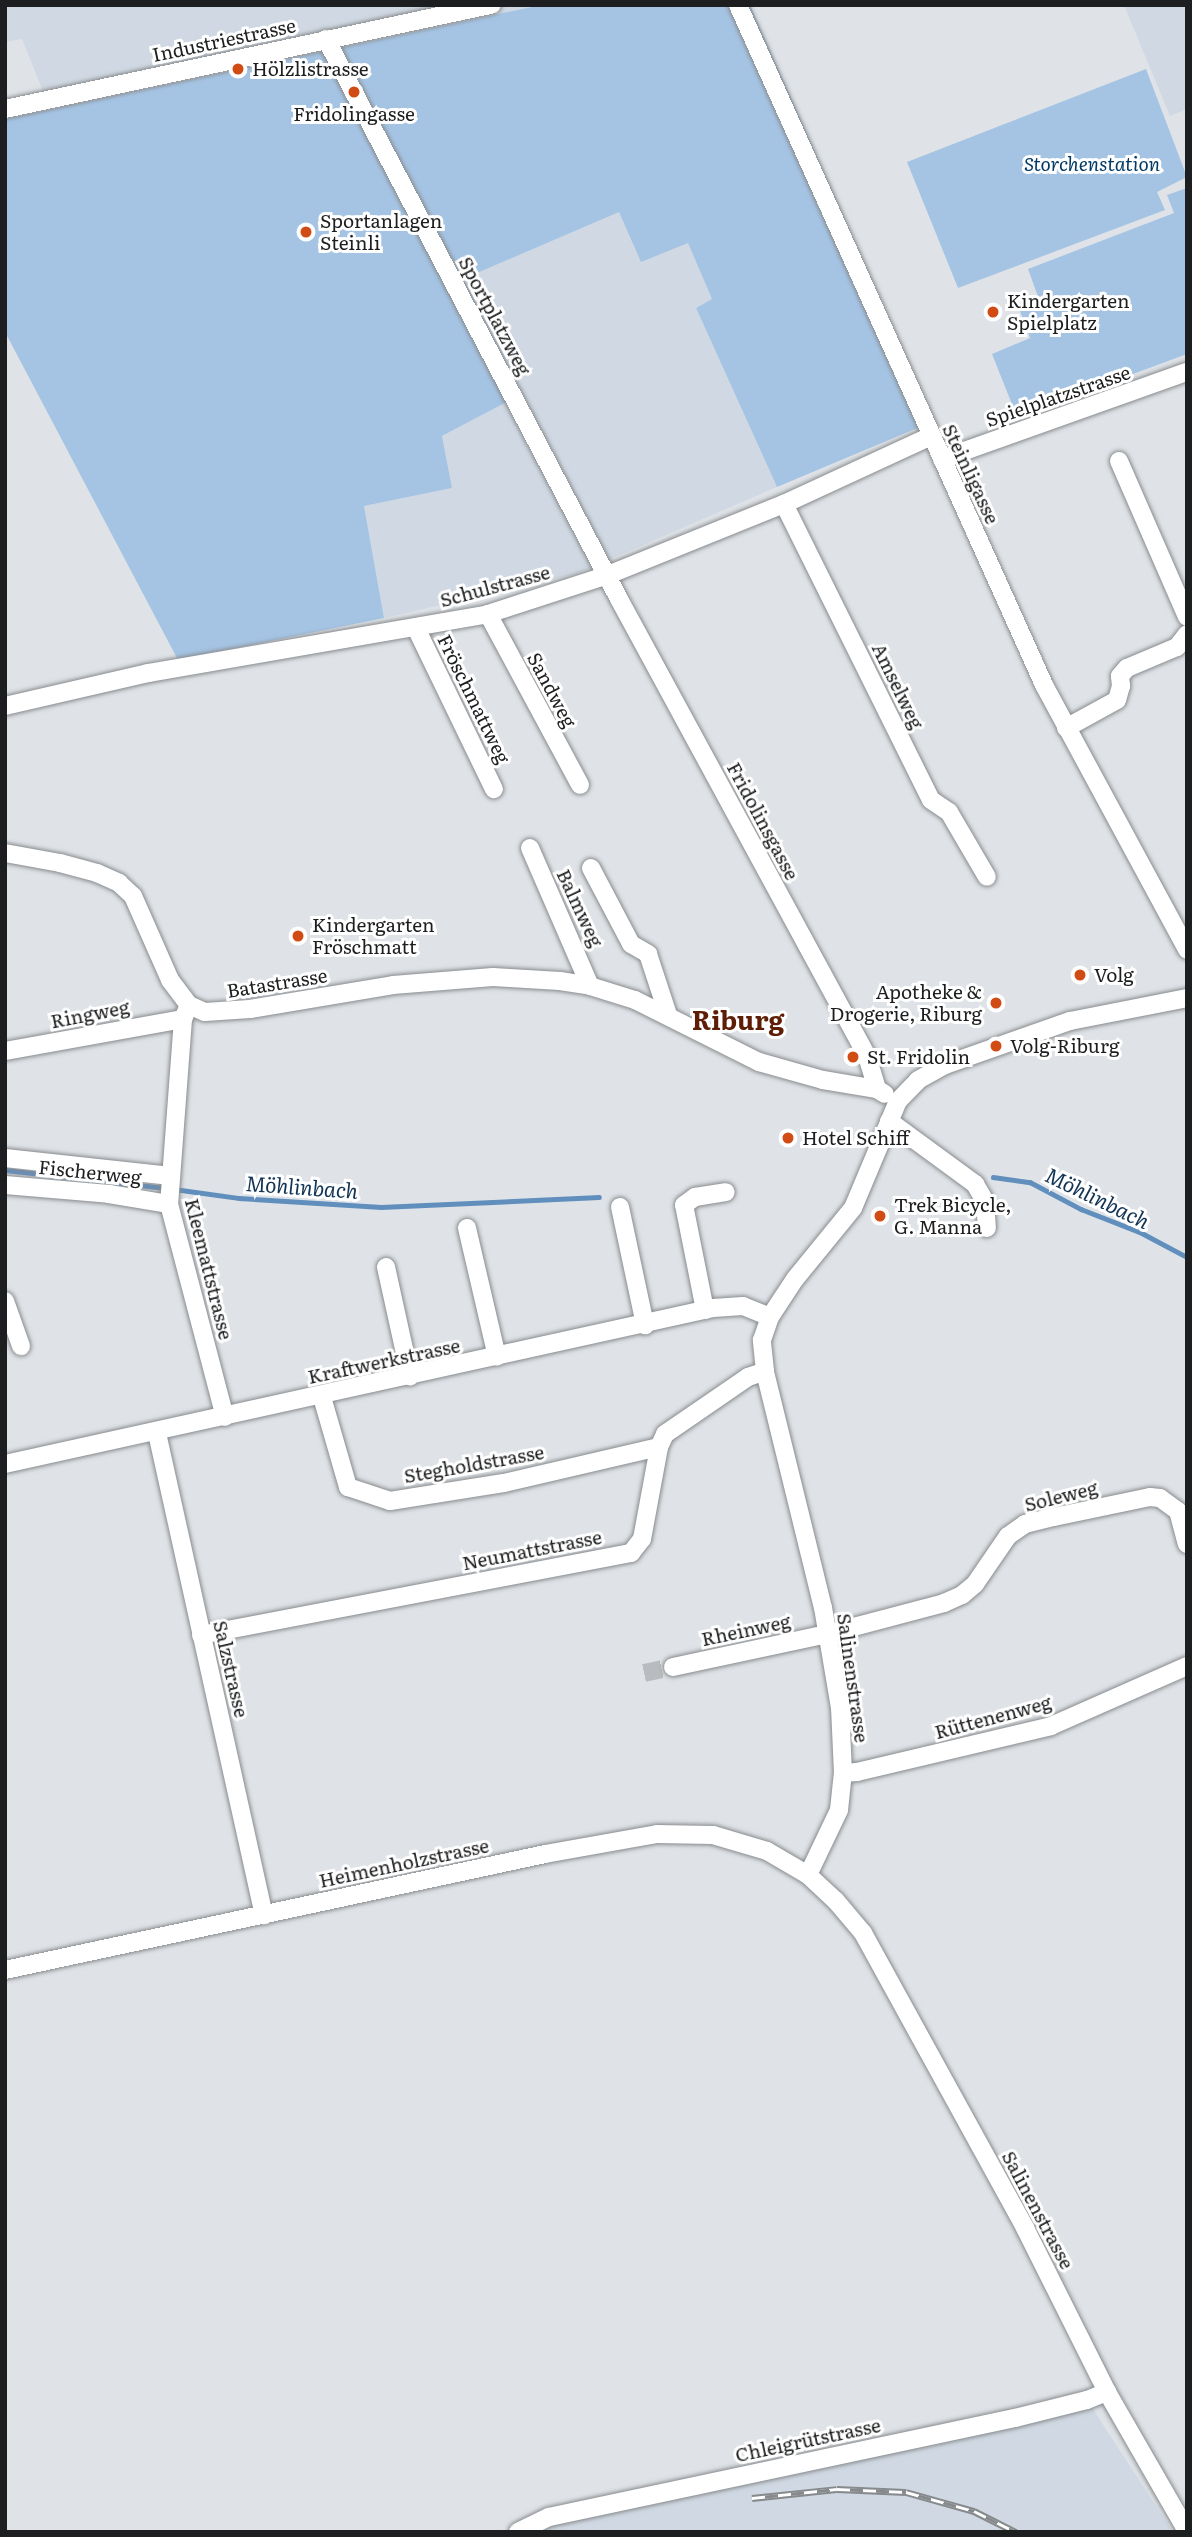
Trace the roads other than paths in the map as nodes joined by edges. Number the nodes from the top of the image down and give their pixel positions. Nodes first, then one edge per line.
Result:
1 (492, 5) edge
2 (738, 5) edge
3 (327, 39) junction
4 (5, 109) edge
5 (1187, 372) edge
6 (931, 436) junction
7 (942, 459) junction
8 (1119, 461) dead end
9 (784, 504) junction
10 (608, 575) junction
11 (488, 614) junction
12 (1187, 617) edge
13 (416, 628) junction
14 (1187, 634) edge
15 (5, 706) edge
16 (1066, 728) junction
17 (580, 785) dead end
18 (494, 789) dead end
19 (530, 848) dead end
20 (5, 853) edge
21 (591, 868) dead end
22 (987, 877) dead end
23 (1179, 918) edge
24 (1187, 950) edge
25 (590, 986) junction
26 (1187, 998) edge
27 (186, 1012) junction
28 (668, 1015) junction
29 (5, 1051) edge
30 (877, 1089) junction
31 (898, 1101) junction
32 (889, 1121) junction
33 (5, 1158) edge
34 (171, 1176) junction
35 (5, 1185) edge
36 (726, 1192) dead end
37 (169, 1204) junction
38 (620, 1207) dead end
39 (467, 1228) dead end
40 (987, 1228) dead end
41 (386, 1267) dead end
42 (5, 1301) edge
43 (705, 1310) junction
44 (770, 1318) junction
45 (645, 1325) junction
46 (21, 1346) dead end
47 (497, 1357) junction
48 (765, 1371) junction
49 (410, 1376) junction
50 (321, 1397) junction
51 (225, 1417) junction
52 (158, 1433) junction
53 (659, 1447) junction
54 (6, 1462) edge
55 (1187, 1544) edge
56 (827, 1634) junction
57 (201, 1635) junction
58 (1187, 1666) edge
59 (673, 1667) tunnel mouth
60 (843, 1773) junction
61 (808, 1875) junction
62 (264, 1915) junction
63 (5, 1970) edge
64 (1107, 2392) junction
65 (1187, 2530) edge
66 (518, 2532) edge

1 - 3 street, Industriestrasse
2 - 6 street, Steinligasse
3 - 4 street, Industriestrasse
3 - 10 street, Sportplatzweg
5 - 7 street, Spielplatzstrasse
6 - 7 street, Steinligasse
6 - 9 street, Schulstrasse
7 - 16 street, Steinligasse
8 - 12 street
9 - 10 street, Schulstrasse
9 - 22 street, Amselweg
10 - 11 street, Schulstrasse
10 - 30 street, Fridolinsgasse
11 - 13 street, Schulstrasse
11 - 17 street, Sandweg
13 - 15 street, Schulstrasse
13 - 18 street, Fröschmattweg
14 - 16 street
16 - 23 street, Steinligasse
19 - 25 street, Balmweg
20 - 27 street
21 - 28 street
23 - 24 street, Steinligasse
25 - 27 street, Batastrasse
25 - 28 street, Batastrasse
26 - 31 street
27 - 29 street, Ringweg
27 - 34 street, Kleemattstrasse
28 - 30 street, Batastrasse
30 - 31 street, Batastrasse
31 - 32 street, Salinenstrasse
32 - 40 street
32 - 44 street, Salinenstrasse
33 - 34 street
34 - 37 street, Kleemattstrasse
35 - 37 street, Fischerweg
36 - 43 street
37 - 51 street, Kleemattstrasse
38 - 45 street
39 - 47 street
41 - 49 street
42 - 46 street
43 - 44 street, Kraftwerkstrasse
43 - 45 street, Kraftwerkstrasse
44 - 48 street, Salinenstrasse
45 - 47 street, Kraftwerkstrasse
47 - 49 street, Kraftwerkstrasse
48 - 53 street
48 - 56 street, Salinenstrasse
49 - 50 street, Kraftwerkstrasse
50 - 51 street, Kraftwerkstrasse
50 - 53 street, Stegholdstrasse
51 - 52 street, Kraftwerkstrasse
52 - 54 street, Kraftwerkstrasse
52 - 57 street, Salzstrasse
53 - 57 street, Neumattstrasse
55 - 56 street, Soleweg
56 - 59 street, Rheinweg
56 - 60 street, Salinenstrasse
57 - 62 street, Salzstrasse
58 - 60 street, Rüttenenweg
60 - 61 street, Salinenstrasse
61 - 62 street, Heimenholzstrasse
61 - 64 street, Salinenstrasse
62 - 63 street, Heimenholzstrasse
64 - 65 street, Salinenstrasse
64 - 66 street, Chleigrütstrasse

